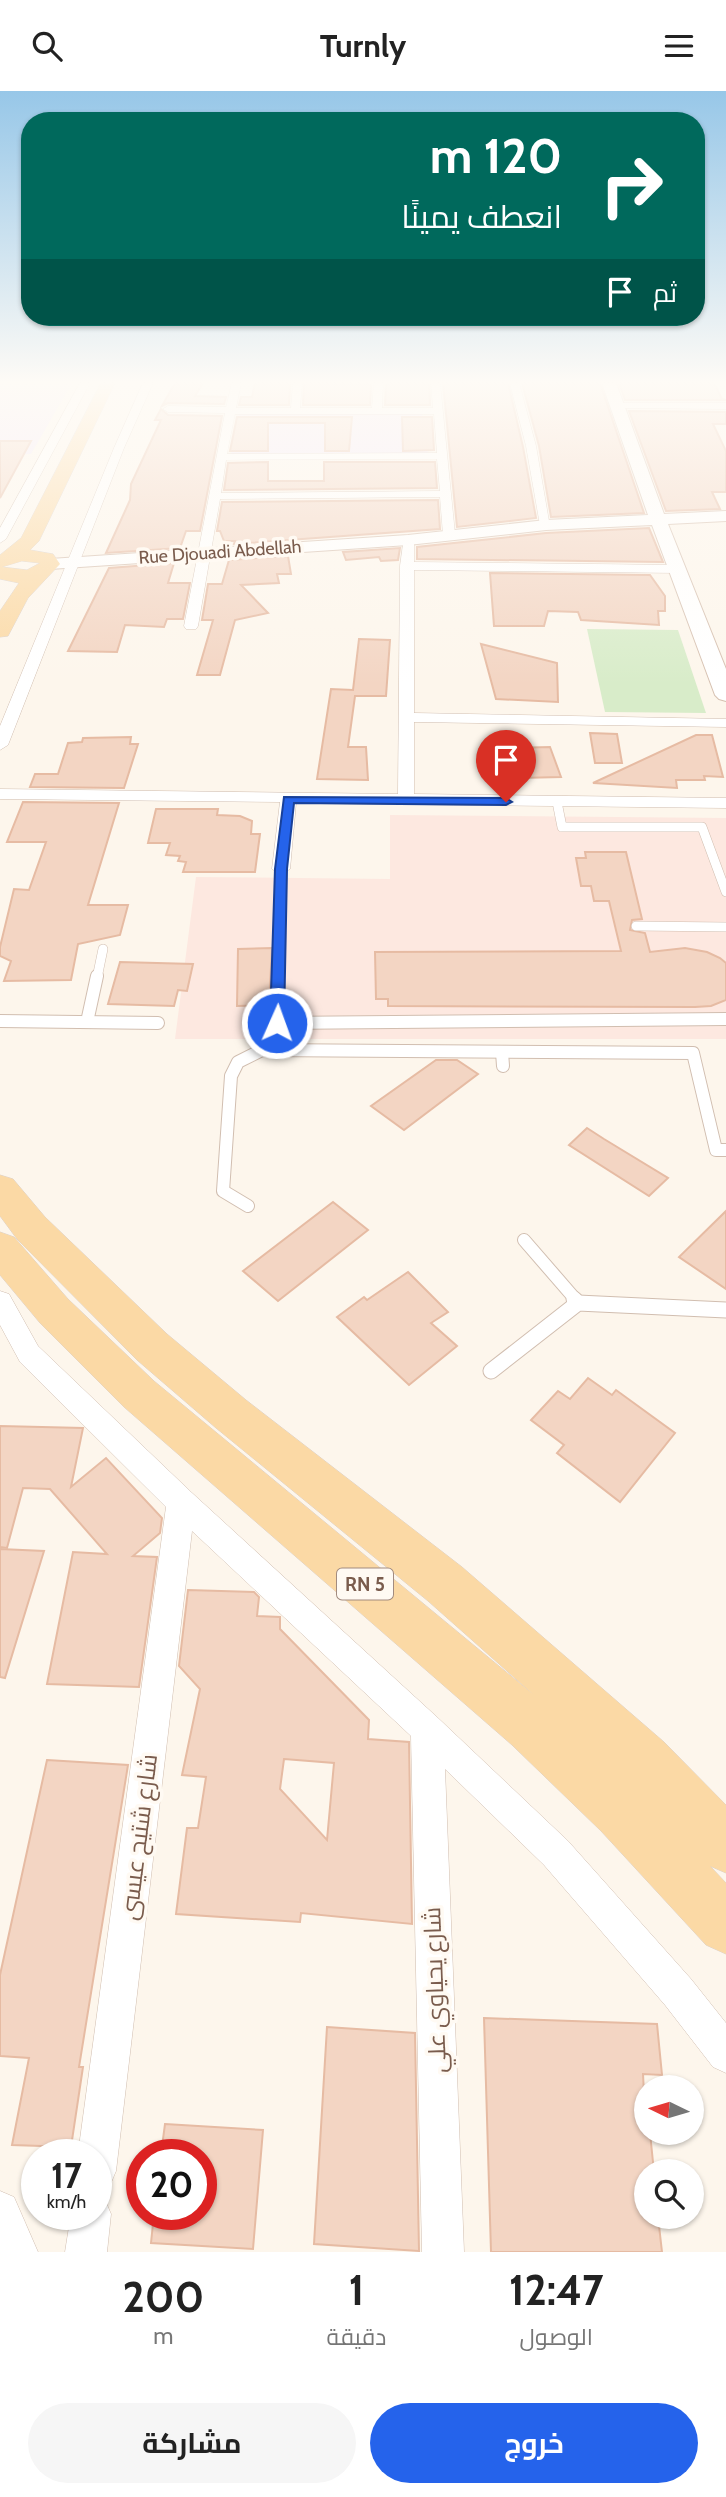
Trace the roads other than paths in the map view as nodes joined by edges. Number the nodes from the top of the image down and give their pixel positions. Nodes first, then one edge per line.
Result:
1 (30, 484) edge
2 (63, 484) edge
3 (70, 484) edge
4 (106, 484) edge
5 (217, 484) edge
6 (445, 484) edge
7 (538, 484) edge
8 (646, 484) edge
9 (446, 494) junction
10 (216, 496) junction
11 (725, 517) edge
12 (659, 521) junction
13 (546, 525) junction
14 (449, 534) junction
15 (0, 540) edge
16 (408, 540) junction
17 (207, 553) junction
18 (73, 561) junction
19 (45, 565) junction
20 (406, 566) junction
21 (679, 569) junction
22 (4, 574) edge
23 (191, 626) dead end
24 (0, 631) edge
25 (726, 695) edge
26 (405, 717) junction
27 (726, 723) edge
28 (0, 745) edge
29 (0, 794) edge
30 (288, 800) junction
31 (406, 801) junction
32 (556, 802) junction
33 (726, 803) edge
34 (281, 869) joint
35 (726, 892) edge
36 (636, 926) dead end
37 (726, 927) edge
38 (103, 949) dead end
39 (726, 1019) edge
40 (0, 1021) edge
41 (87, 1022) junction
42 (158, 1023) dead end
43 (502, 1052) junction
44 (503, 1066) dead end
45 (726, 1150) edge
46 (0, 1189) edge
47 (248, 1206) dead end
48 (524, 1240) dead end
49 (0, 1248) edge
50 (0, 1301) edge
51 (579, 1303) junction
52 (726, 1310) edge
53 (491, 1371) dead end
54 (181, 1502) junction
55 (427, 1729) junction
56 (726, 1845) edge
57 (726, 1925) edge
58 (726, 2054) edge
59 (100, 2139) edge
60 (0, 2211) edge
61 (89, 2230) edge
62 (17, 2252) edge
63 (86, 2252) edge
64 (443, 2252) edge

1 - 15 street
2 - 22 main road
3 - 19 main road
4 - 18 street
5 - 10 street
6 - 9 street
7 - 13 street
8 - 12 main road
9 - 10 street
9 - 14 street
10 - 17 street
11 - 12 main road, Rue Djouadi Abdellah
12 - 13 main road, Rue Djouadi Abdellah
12 - 21 main road
13 - 14 main road, Rue Djouadi Abdellah
14 - 16 main road, Rue Djouadi Abdellah
16 - 17 main road, Rue Djouadi Abdellah
16 - 20 street
17 - 18 main road, Rue Djouadi Abdellah
17 - 23 street
18 - 19 main road, Rue Djouadi Abdellah
18 - 28 street
19 - 22 main road
19 - 24 main road
20 - 21 street
20 - 26 street
21 - 25 main road
26 - 27 street
26 - 31 street
29 - 30 street
30 - 31 street
30 - 34 street
31 - 32 street
32 - 33 street
32 - 35 lane
34 - 39 lane
36 - 37 lane
38 - 41 lane
40 - 41 lane
41 - 42 lane
43 - 44 lane
43 - 45 lane
43 - 47 lane
46 - 56 main road, RN 5
48 - 51 lane
49 - 57 main road, RN 5
50 - 54 street
51 - 52 lane
51 - 53 lane
54 - 55 street
54 - 59 street, شارع شتيح عيسى
55 - 58 street
55 - 64 street, شارع يحياوي علي
60 - 62 street
61 - 63 street

